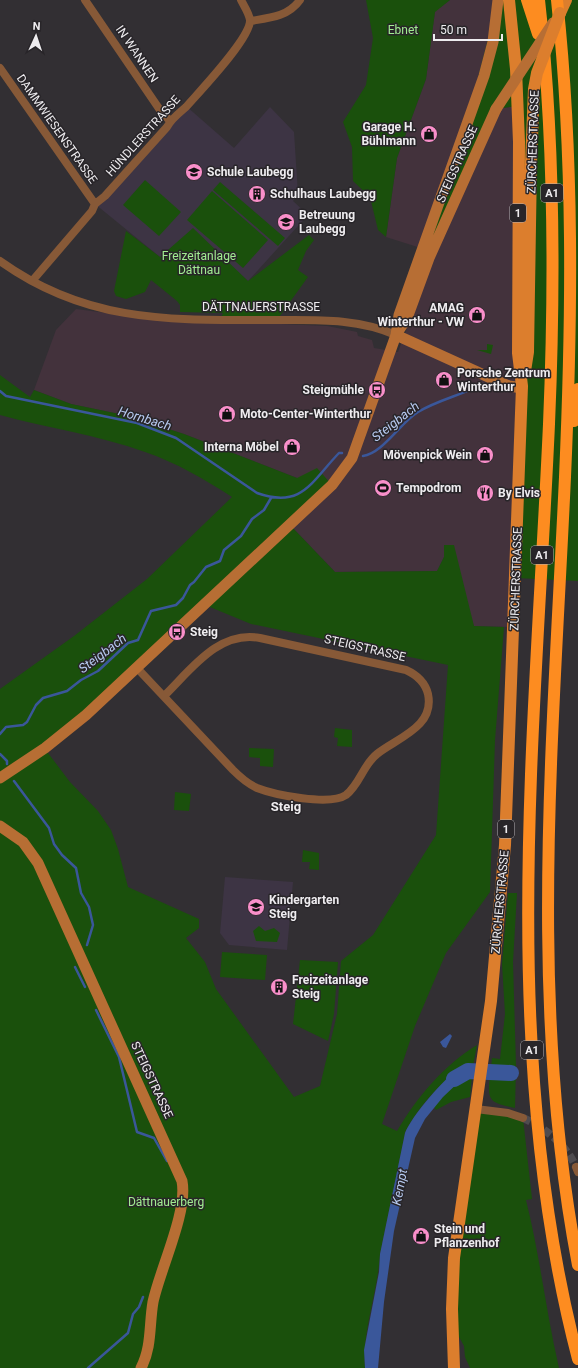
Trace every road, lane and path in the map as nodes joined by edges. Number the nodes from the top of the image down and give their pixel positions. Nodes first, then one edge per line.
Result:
1 (84, 0) edge
2 (241, 0) edge
3 (300, 0) edge
4 (498, 0) edge
5 (509, 0) edge
6 (527, 0) edge
7 (539, 0) edge
8 (557, 0) edge
9 (566, 0) edge
10 (560, 13) junction
11 (250, 21) junction
12 (544, 54) junction
13 (0, 68) edge
14 (170, 121) junction
15 (95, 204) junction
16 (0, 261) edge
17 (33, 280) junction
18 (396, 335) junction
19 (522, 387) junction
20 (578, 388) edge
21 (565, 477) junction
22 (138, 668) junction
23 (164, 696) junction
24 (0, 778) edge
25 (0, 826) edge
26 (476, 1109) junction
27 (523, 1118) tunnel mouth
28 (578, 1265) edge
29 (578, 1359) edge
30 (140, 1368) edge
31 (454, 1368) edge

1 - 14 street, IN WANNEN
2 - 11 street
3 - 11 street
4 - 18 main road, STEIGSTRASSE
5 - 19 main road, ZÜRCHERSTRASSE / 1
6 - 12 highway, A1
7 - 12 highway, A1
8 - 21 highway, A1
9 - 10 main road, ZÜRCHERSTRASSE / 1
10 - 18 main road, STEIGSTRASSE, bridge
10 - 19 main road, ZÜRCHERSTRASSE / 1, bridge
11 - 14 street, HÜNDLERSTRASSE
12 - 29 highway, A1
13 - 15 street, DAMMWIESENSTRASSE
14 - 15 street, HÜNDLERSTRASSE
15 - 17 street, HÜNDLERSTRASSE
16 - 17 street, DÄTTNAUERSTRASSE
17 - 18 street, DÄTTNAUERSTRASSE
18 - 19 main road, DÄTTNAUERSTRASSE
18 - 22 main road, STEIGSTRASSE
19 - 26 main road, ZÜRCHERSTRASSE / 1
20 - 21 highway, A1
21 - 28 highway, A1
22 - 23 street, STEIGSTRASSE
22 - 24 main road, STEIGSTRASSE
23 - 23 street, STEIGSTRASSE
25 - 30 main road, STEIGSTRASSE
26 - 27 street
26 - 31 main road, ZÜRCHERSTRASSE / 1

